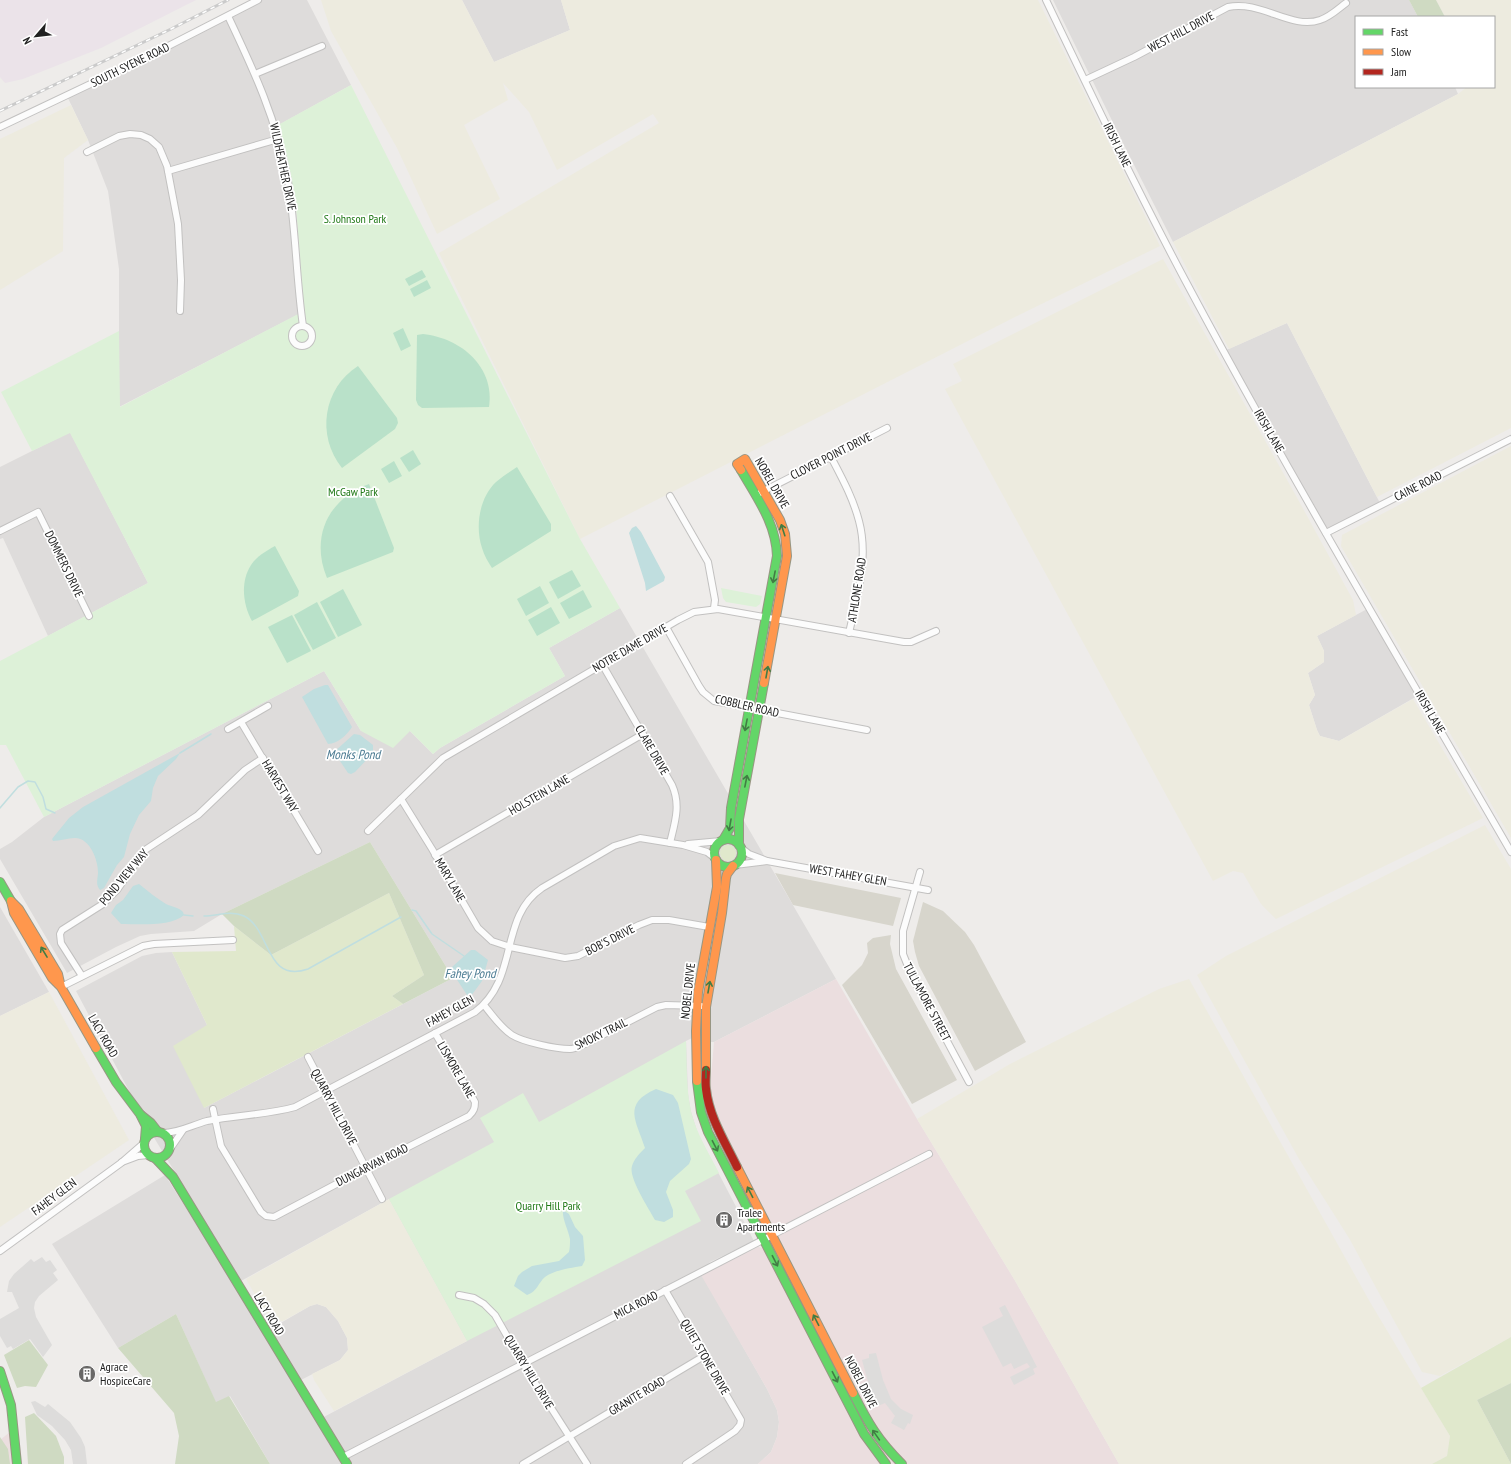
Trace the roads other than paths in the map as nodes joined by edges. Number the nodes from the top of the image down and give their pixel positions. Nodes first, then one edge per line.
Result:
1 (258, 0) edge
2 (1046, 0) edge
3 (1232, 0) edge
4 (1346, 3) dead end
5 (1228, 7) junction
6 (228, 16) junction
7 (322, 46) dead end
8 (255, 74) junction
9 (1085, 80) junction
10 (0, 127) edge
11 (278, 139) junction
12 (87, 152) dead end
13 (168, 170) junction
14 (180, 311) dead end
15 (303, 326) dead end
16 (887, 428) dead end
17 (1511, 439) edge
18 (831, 457) junction
19 (764, 490) junction
20 (755, 495) junction
21 (670, 496) dead end
22 (0, 531) edge
23 (1326, 533) junction
24 (778, 556) junction
25 (787, 556) junction
26 (714, 608) junction
27 (89, 616) dead end
28 (766, 618) junction
29 (776, 620) junction
30 (666, 627) junction
31 (936, 631) dead end
32 (849, 632) junction
33 (602, 664) junction
34 (268, 706) dead end
35 (749, 708) junction
36 (760, 710) junction
37 (241, 722) junction
38 (228, 729) dead end
39 (867, 730) dead end
40 (643, 734) junction
41 (263, 758) junction
42 (740, 760) junction
43 (750, 762) junction
44 (401, 800) junction
45 (368, 831) dead end
46 (722, 841) junction
47 (670, 843) junction
48 (683, 845) junction
49 (740, 846) junction
50 (318, 851) dead end
51 (1511, 852) edge
52 (435, 855) junction
53 (716, 860) junction
54 (768, 861) junction
55 (734, 866) junction
56 (920, 872) dead end
57 (0, 882) edge
58 (916, 888) junction
59 (928, 890) dead end
60 (710, 927) junction
61 (233, 940) dead end
62 (510, 947) junction
63 (82, 976) junction
64 (61, 987) junction
65 (484, 1005) junction
66 (696, 1006) junction
67 (706, 1007) junction
68 (435, 1033) junction
69 (308, 1058) dead end
70 (969, 1082) dead end
71 (326, 1091) junction
72 (475, 1107) joint
73 (213, 1109) dead end
74 (140, 1114) junction
75 (216, 1120) junction
76 (714, 1121) junction
77 (705, 1125) junction
78 (183, 1130) junction
79 (160, 1132) junction
80 (145, 1141) junction
81 (169, 1151) junction
82 (929, 1154) dead end
83 (152, 1157) junction
84 (121, 1162) junction
85 (366, 1168) junction
86 (171, 1175) junction
87 (382, 1199) dead end
88 (772, 1234) junction
89 (763, 1238) junction
90 (1, 1251) edge
91 (665, 1290) junction
92 (459, 1294) dead end
93 (808, 1305) junction
94 (800, 1309) junction
95 (704, 1356) junction
96 (523, 1364) junction
97 (0, 1371) edge
98 (570, 1436) junction
99 (345, 1460) edge
100 (17, 1464) edge
101 (523, 1464) edge
102 (587, 1464) edge
103 (686, 1464) edge
104 (886, 1464) edge
105 (902, 1464) edge

1 - 6 street, SOUTH SYENE ROAD
2 - 9 street, IRISH LANE
3 - 5 street
4 - 5 street, WEST HILL DRIVE
5 - 9 street, WEST HILL DRIVE
6 - 8 street, WILDHEATHER DRIVE
6 - 10 street, SOUTH SYENE ROAD
7 - 8 street
8 - 11 street, WILDHEATHER DRIVE
9 - 23 street, IRISH LANE
11 - 13 street
11 - 15 street, WILDHEATHER DRIVE
12 - 13 street
13 - 14 street
16 - 18 street, CLOVER POINT DRIVE
17 - 23 street, CAINE ROAD
18 - 19 street, CLOVER POINT DRIVE
18 - 32 street, ATHLONE ROAD
19 - 20 street, CLOVER POINT DRIVE
19 - 20 street, NOBEL DRIVE
25 -> 19 street, NOBEL DRIVE
20 - 24 street, NOBEL DRIVE
21 - 26 street
22 - 27 street, DOMMERS DRIVE
23 - 51 street, IRISH LANE
24 - 25 street
24 -> 28 street, NOBEL DRIVE
25 - 29 street, NOBEL DRIVE
26 - 28 street, NOTRE DAME DRIVE
26 - 30 street, NOTRE DAME DRIVE
28 - 29 street, NOTRE DAME DRIVE
28 - 35 street, NOBEL DRIVE
29 - 32 street, NOTRE DAME DRIVE
36 -> 29 street, NOBEL DRIVE
30 - 33 street, NOTRE DAME DRIVE
30 - 35 street, COBBLER ROAD
31 - 32 street, NOTRE DAME DRIVE
33 - 40 street, CLARE DRIVE
33 - 44 street, NOTRE DAME DRIVE
34 - 37 street
35 - 36 street, COBBLER ROAD
35 -> 42 street, NOBEL DRIVE
36 - 39 street, COBBLER ROAD
36 - 43 street, NOBEL DRIVE
37 - 38 street
37 - 41 street, HARVEST WAY
40 - 47 street, CLARE DRIVE
40 - 52 street, HOLSTEIN LANE
41 - 50 street, HARVEST WAY
41 - 63 street, POND VIEW WAY
42 - 43 street
42 -> 46 street, NOBEL DRIVE
49 -> 43 street, NOBEL DRIVE
44 - 45 street, NOTRE DAME DRIVE
44 - 52 street, MARY LANE
46 - 48 street, FAHEY GLEN
46 - 49 street, FAHEY GLEN
46 - 53 street, NOBEL DRIVE
47 - 48 street, FAHEY GLEN
47 - 62 street, FAHEY GLEN
48 - 53 street, FAHEY GLEN
49 - 54 street, FAHEY GLEN
49 - 55 street, NOBEL DRIVE
52 - 62 street, MARY LANE
53 - 55 street, FAHEY GLEN
53 - 60 street, NOBEL DRIVE
54 - 55 street, FAHEY GLEN
54 - 58 street, WEST FAHEY GLEN
67 -> 55 street, NOBEL DRIVE
56 - 58 street, TULLAMORE STREET
57 - 64 street, LACY ROAD
58 - 59 street, WEST FAHEY GLEN
58 - 70 street, TULLAMORE STREET
60 - 62 street, BOB'S DRIVE
60 - 66 street, NOBEL DRIVE
61 - 63 street
62 - 65 street, FAHEY GLEN
63 - 64 street
64 - 74 street, LACY ROAD
65 - 66 street, SMOKY TRAIL
65 - 68 street, FAHEY GLEN
66 - 67 street, SMOKY TRAIL
66 - 77 street, NOBEL DRIVE
76 -> 67 street, NOBEL DRIVE
68 - 71 street, FAHEY GLEN
68 - 72 street, LISMORE LANE
69 - 71 street, QUARRY HILL DRIVE
71 - 75 street, FAHEY GLEN
71 - 85 street, QUARRY HILL DRIVE
72 - 85 street, DUNGARVAN ROAD
73 - 75 street
74 - 79 street, LACY ROAD
74 - 80 street, LACY ROAD
75 - 78 street, FAHEY GLEN
75 - 85 street, DUNGARVAN ROAD
76 - 77 street
88 -> 76 street, NOBEL DRIVE
77 -> 89 street, NOBEL DRIVE
78 - 79 street, FAHEY GLEN
78 - 81 street
79 - 80 street
79 - 81 street
80 - 83 street
80 - 84 street, FAHEY GLEN
81 - 83 street
81 - 86 street, LACY ROAD
82 - 88 street, MICA ROAD
83 - 84 street, FAHEY GLEN
83 - 86 street, LACY ROAD
84 - 90 street, FAHEY GLEN
85 - 87 street, QUARRY HILL DRIVE
86 - 99 street, LACY ROAD
88 - 89 street, MICA ROAD
88 - 93 street, NOBEL DRIVE
89 - 91 street, MICA ROAD
89 -> 94 street, NOBEL DRIVE
91 - 95 street, QUIET STONE DRIVE
91 - 96 street, MICA ROAD
92 - 96 street, QUARRY HILL DRIVE
93 - 94 street
105 -> 93 street, NOBEL DRIVE
94 -> 104 street, NOBEL DRIVE
95 - 98 street, GRANITE ROAD
95 - 103 street, QUIET STONE DRIVE
96 - 98 street, QUARRY HILL DRIVE
96 - 99 street, MICA ROAD
97 - 100 street
98 - 101 street, GRANITE ROAD
98 - 102 street, QUARRY HILL DRIVE

